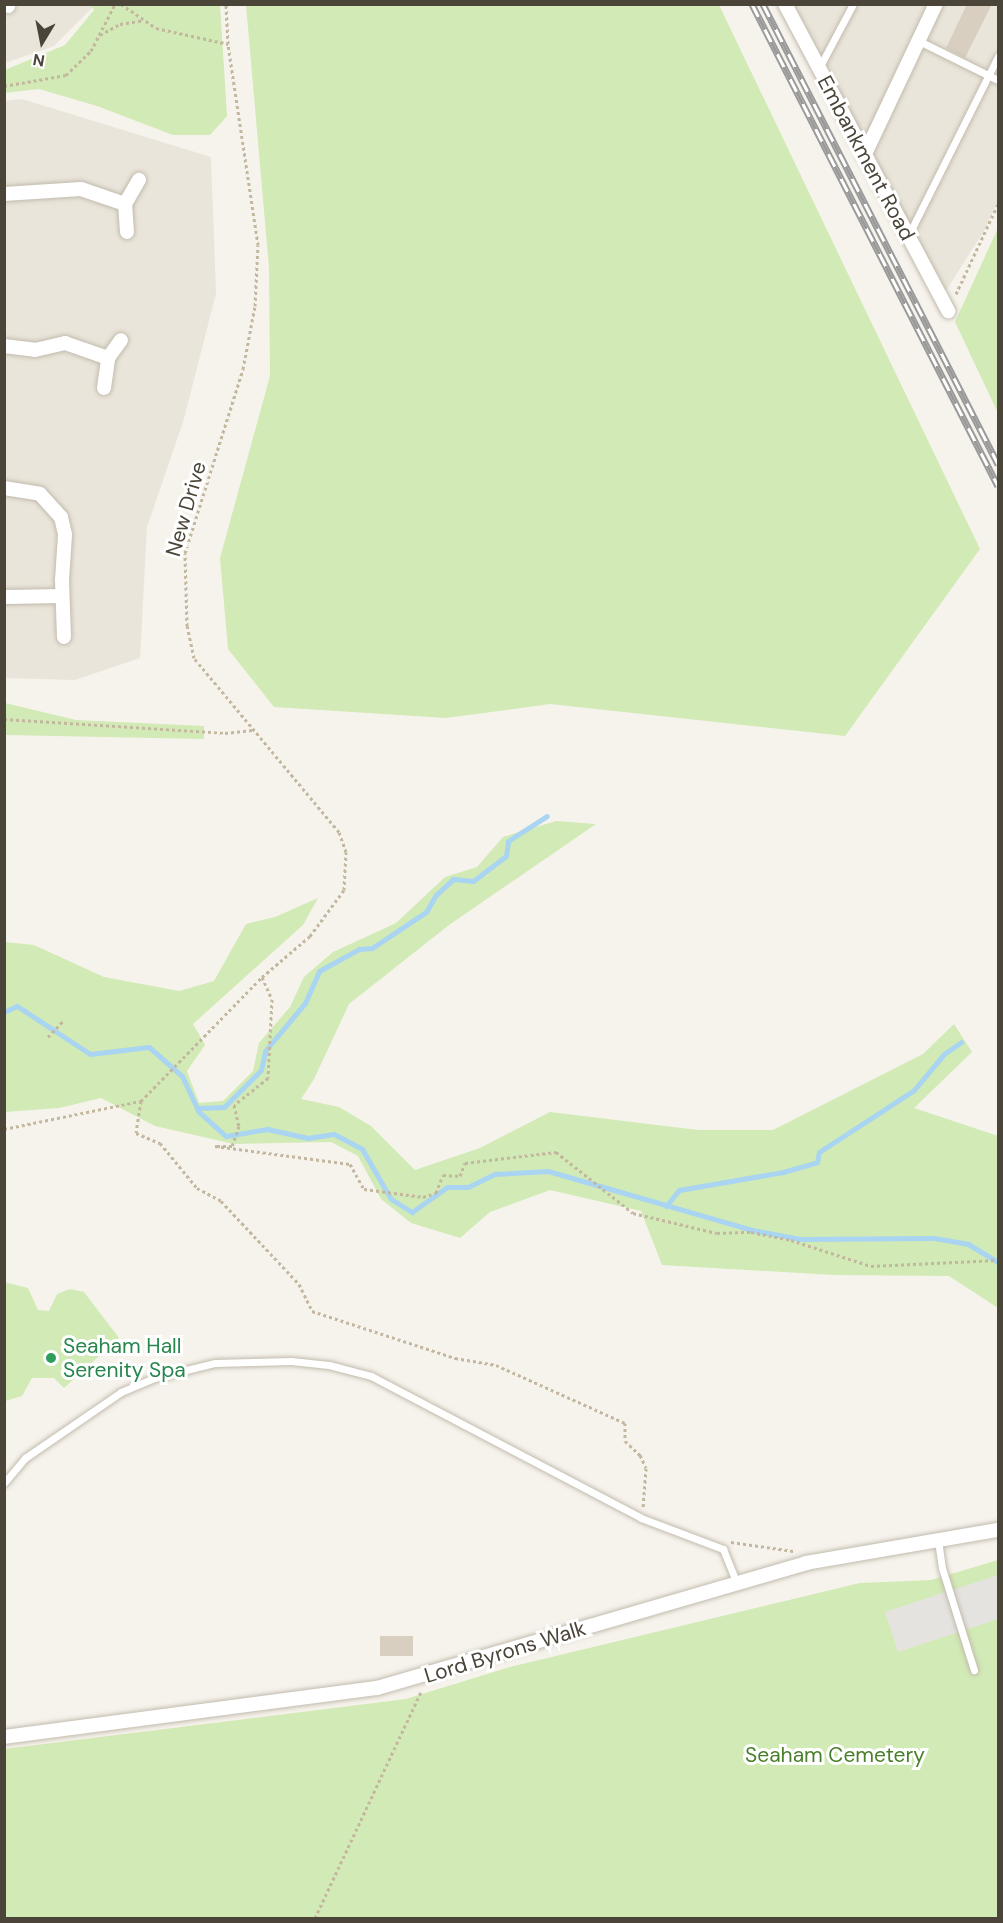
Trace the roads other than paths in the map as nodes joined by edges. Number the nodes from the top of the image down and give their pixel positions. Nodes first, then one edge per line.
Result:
1 (785, 4) edge
2 (853, 4) edge
3 (936, 4) edge
4 (919, 41) junction
5 (999, 56) edge
6 (818, 69) junction
7 (989, 75) junction
8 (999, 80) edge
9 (864, 156) junction
10 (139, 180) dead end
11 (4, 194) edge
12 (125, 204) junction
13 (127, 232) dead end
14 (907, 238) junction
15 (948, 311) road end
16 (121, 340) dead end
17 (4, 346) edge
18 (108, 358) junction
19 (104, 387) dead end
20 (4, 488) edge
21 (62, 596) junction
22 (5, 597) edge
23 (64, 637) dead end
24 (4, 1483) edge
25 (999, 1530) edge
26 (938, 1540) junction
27 (736, 1582) junction
28 (974, 1670) dead end
29 (4, 1737) edge

1 - 6 street, Embankment Road
2 - 6 lane
3 - 4 street
4 - 7 lane
4 - 9 street
5 - 7 lane
6 - 9 street, Embankment Road
7 - 8 lane
7 - 14 lane
9 - 14 street, Embankment Road
10 - 12 street
11 - 12 street
12 - 13 street
14 - 15 street, Embankment Road
16 - 18 street
17 - 18 street
18 - 19 street
20 - 21 street
21 - 22 street
21 - 23 street
24 - 27 lane
25 - 26 street, Lord Byrons Walk
26 - 27 street, Lord Byrons Walk
26 - 28 lane
27 - 29 street, Lord Byrons Walk

